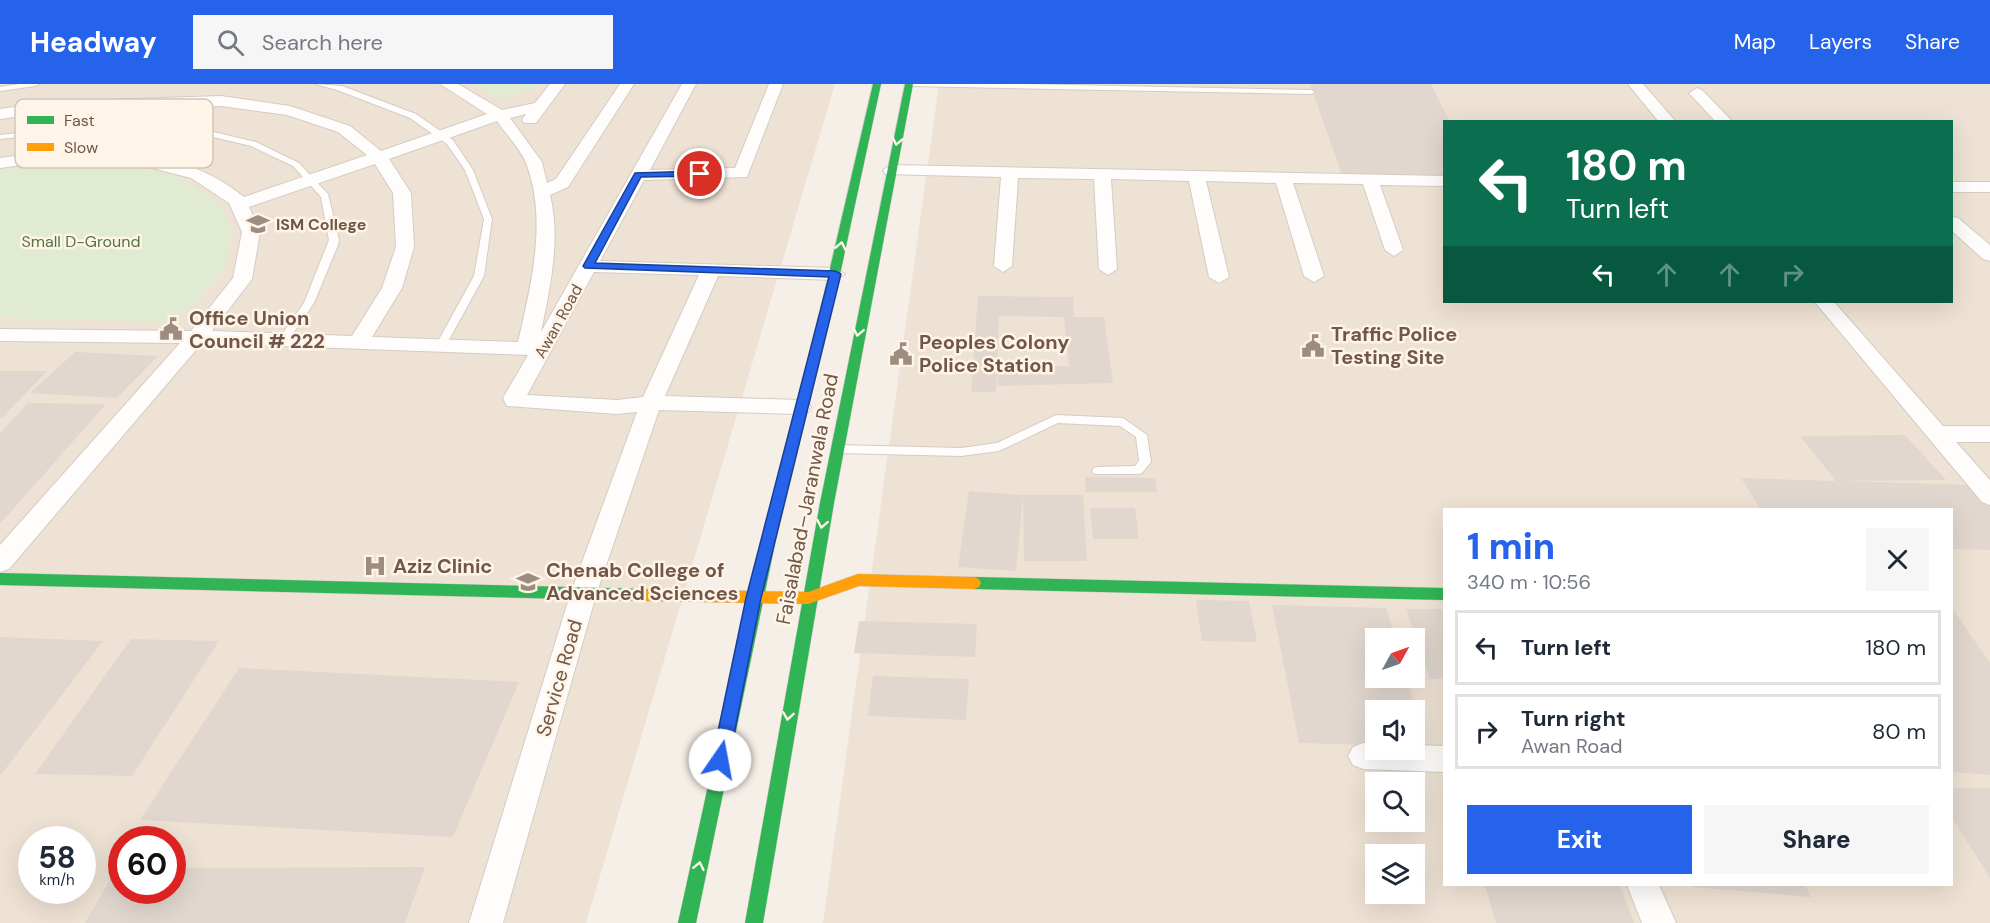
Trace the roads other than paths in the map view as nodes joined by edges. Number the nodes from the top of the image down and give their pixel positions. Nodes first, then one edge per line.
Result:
1 (35, 84) edge
2 (319, 84) edge
3 (447, 84) edge
4 (558, 84) edge
5 (627, 84) edge
6 (690, 84) edge
7 (776, 84) edge
8 (877, 84) edge
9 (909, 84) edge
10 (1635, 84) edge
11 (0, 89) edge
12 (1311, 92) dead end
13 (1697, 93) dead end
14 (213, 101) edge
15 (540, 107) junction
16 (15, 112) edge
17 (0, 114) edge
18 (500, 115) junction
19 (1666, 120) edge
20 (1723, 120) edge
21 (213, 133) edge
22 (15, 135) edge
23 (440, 135) junction
24 (0, 137) edge
25 (517, 138) junction
26 (379, 157) junction
27 (15, 161) edge
28 (0, 163) edge
29 (173, 168) edge
30 (891, 170) junction
31 (1010, 172) junction
32 (1102, 174) junction
33 (638, 175) junction
34 (1196, 176) junction
35 (1283, 178) junction
36 (313, 180) junction
37 (1370, 180) junction
38 (1443, 181) edge
39 (1953, 187) edge
40 (1990, 187) edge
41 (541, 193) junction
42 (239, 205) junction
43 (1953, 223) edge
44 (1394, 250) dead end
45 (1990, 255) edge
46 (588, 266) junction
47 (1003, 266) dead end
48 (1108, 269) dead end
49 (711, 271) junction
50 (835, 274) junction
51 (1314, 276) dead end
52 (1219, 277) dead end
53 (1825, 303) edge
54 (0, 335) edge
55 (197, 338) junction
56 (283, 340) junction
57 (358, 343) junction
58 (441, 345) junction
59 (535, 348) junction
60 (651, 403) junction
61 (800, 407) junction
62 (1938, 434) junction
63 (1990, 434) edge
64 (836, 449) junction
65 (1098, 471) dead end
66 (1990, 496) edge
67 (0, 562) edge
68 (0, 579) edge
69 (1443, 594) edge
70 (583, 595) junction
71 (754, 598) junction
72 (808, 598) junction
73 (1363, 756) dead end
74 (1443, 759) edge
75 (1643, 886) edge
76 (486, 923) edge
77 (687, 923) edge
78 (754, 923) edge
79 (1659, 923) edge

1 - 11 lane
2 - 23 lane
3 - 18 street
4 - 15 street
5 - 41 street
6 - 33 street, Awan Road
7 - 33 street
50 -> 8 main road, Faisalabad–Jaranwala Road
9 - 12 lane
9 -> 30 main road, Faisalabad–Jaranwala Road
10 - 19 street
13 - 20 street
14 - 26 street
15 - 18 street
15 - 25 street
16 - 17 street
18 - 23 street
18 - 25 street
21 - 36 lane
22 - 24 lane
23 - 26 street
23 - 58 lane
25 - 41 street
26 - 36 street
26 - 57 street
27 - 28 street
29 - 42 street
30 - 31 street
30 -> 64 main road, Faisalabad–Jaranwala Road
31 - 32 street
31 - 47 street
32 - 34 street
32 - 48 street
33 - 46 street, Awan Road
34 - 35 street
34 - 52 street
35 - 37 street
35 - 51 street
36 - 42 street
36 - 56 lane
37 - 38 street
37 - 44 street
39 - 40 street
41 - 59 street
42 - 55 street
43 - 45 street
46 - 49 street
46 - 59 street, Awan Road
49 - 50 street
49 - 60 street, Service Road
50 - 61 main road, Faisalabad–Jaranwala Road
53 - 62 street
54 - 55 street
55 - 56 street
55 - 67 street
56 - 57 street
57 - 58 street
58 - 59 street
59 - 60 street, Awan Road
60 - 61 street
60 - 70 street, Service Road
61 - 71 main road, Faisalabad–Jaranwala Road
62 - 63 street
62 - 66 street
64 - 65 lane
64 -> 72 main road, Faisalabad–Jaranwala Road
68 - 70 main road
69 - 72 main road
70 - 71 main road
70 - 76 street, Service Road
71 - 72 main road
77 -> 71 main road, Faisalabad–Jaranwala Road
72 -> 78 main road, Faisalabad–Jaranwala Road
73 - 74 street
75 - 79 street

